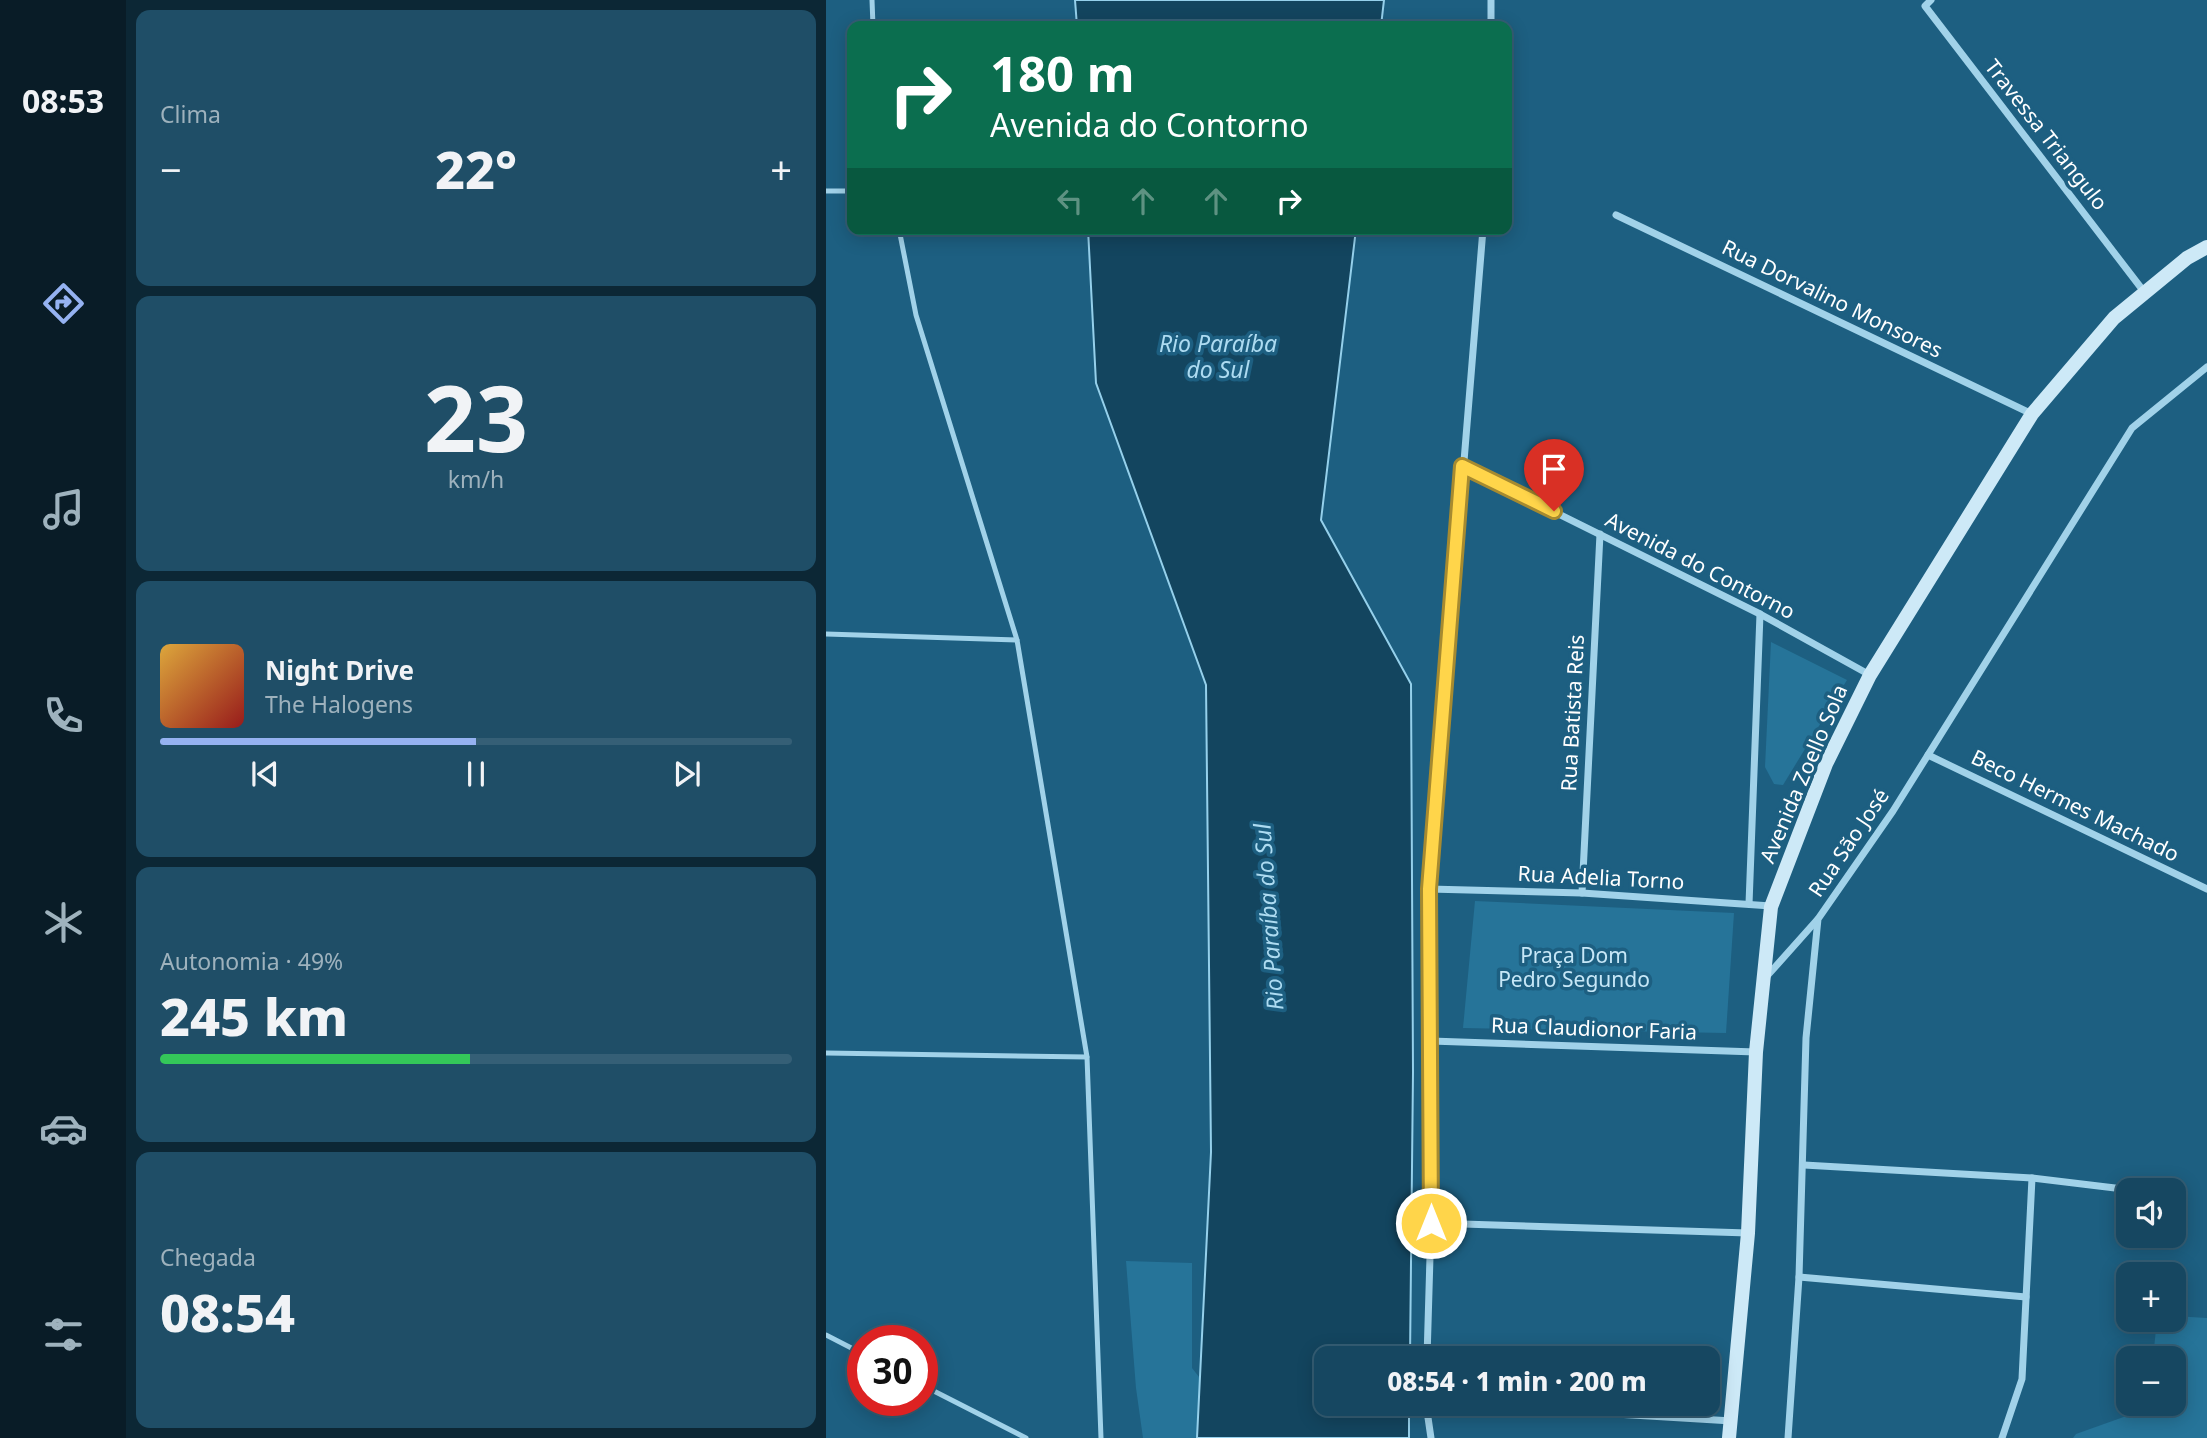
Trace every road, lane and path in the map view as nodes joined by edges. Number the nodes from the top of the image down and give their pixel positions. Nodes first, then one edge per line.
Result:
1 (872, 0) edge
2 (1491, 0) edge
3 (1931, 0) edge
4 (873, 21) edge
5 (1491, 21) edge
6 (826, 191) edge
7 (847, 191) edge
8 (1616, 215) dead end
9 (900, 235) edge
10 (1482, 235) edge
11 (2207, 247) edge
12 (2145, 293) junction
13 (2207, 367) edge
14 (2032, 414) junction
15 (1462, 466) junction
16 (1600, 534) junction
17 (1759, 614) junction
18 (826, 634) edge
19 (1017, 640) junction
20 (1870, 675) junction
21 (1928, 755) junction
22 (1429, 889) junction
23 (2207, 889) edge
24 (1582, 893) junction
25 (1749, 904) junction
26 (1771, 906) junction
27 (1818, 919) junction
28 (1763, 981) junction
29 (1431, 1041) junction
30 (826, 1052) edge
31 (1756, 1052) junction
32 (1087, 1057) junction
33 (1804, 1165) junction
34 (2032, 1178) junction
35 (2115, 1188) dead end
36 (1431, 1223) junction
37 (1748, 1233) junction
38 (1800, 1277) junction
39 (2026, 1297) junction
40 (826, 1335) edge
41 (847, 1346) edge
42 (1427, 1346) edge
43 (938, 1393) edge
44 (1428, 1416) edge
45 (1649, 1416) edge
46 (1732, 1421) junction
47 (1026, 1438) edge
48 (1101, 1438) edge
49 (1431, 1438) edge
50 (1729, 1438) edge
51 (1788, 1438) edge
52 (2002, 1438) edge

1 - 4 lane
2 - 5 street
3 - 12 street, Travessa Triangulo
6 - 7 lane
8 - 14 street, Rua Dorvalino Monsores
9 - 19 lane
10 - 15 street
11 - 12 main road, Avenida Zoello Sola
12 - 14 main road, Avenida Zoello Sola
13 - 21 street, Rua São José
14 - 20 main road, Avenida Zoello Sola
15 - 16 street, Avenida do Contorno
15 - 22 street
16 - 17 street, Avenida do Contorno
16 - 24 street, Rua Batista Reis
17 - 20 street, Avenida do Contorno
17 - 25 street
18 - 19 lane
19 - 32 lane
20 - 26 main road, Avenida Zoello Sola
21 - 23 street, Beco Hermes Machado
21 - 27 street, Rua São José
22 - 24 street, Rua Adelia Torno
22 - 29 street
24 - 25 street, Rua Adelia Torno
25 - 26 street, Rua Adelia Torno
26 - 28 main road, Avenida Zoello Sola
27 - 28 street
27 - 33 street, Rua São José
28 - 31 main road, Avenida Zoello Sola
29 - 31 street, Rua Claudionor Faria
29 - 36 street
30 - 32 lane
31 - 37 main road, Avenida Zoello Sola
32 - 48 lane
33 - 34 street
33 - 38 street, Rua São José
34 - 35 street
34 - 39 street
36 - 37 street
36 - 42 street
37 - 46 main road, Avenida Zoello Sola
38 - 39 street
38 - 51 street, Rua São José
39 - 52 street
40 - 41 lane
43 - 47 lane
44 - 49 street
45 - 46 street
46 - 50 main road, Avenida Zoello Sola

